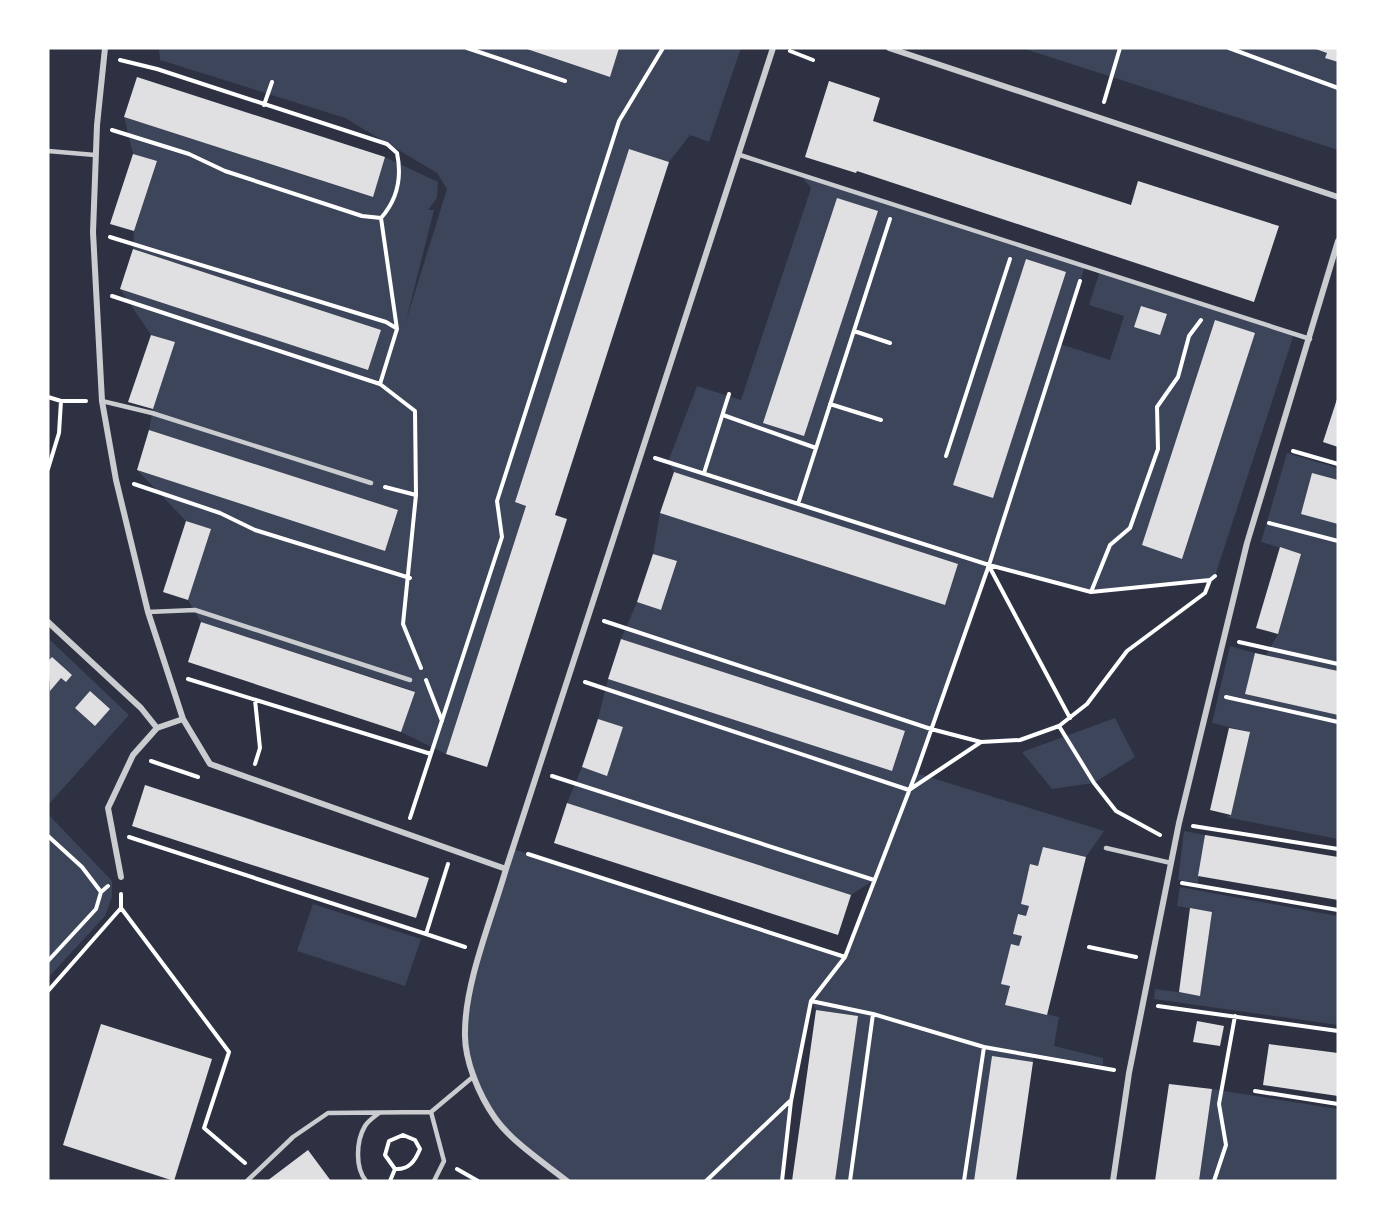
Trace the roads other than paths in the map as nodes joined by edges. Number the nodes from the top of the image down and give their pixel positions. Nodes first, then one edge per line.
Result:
1 (105, 48) edge
2 (773, 48) edge
3 (889, 48) edge
4 (48, 151) edge
5 (95, 155) junction
6 (740, 155) junction
7 (1338, 197) edge
8 (1338, 241) edge
9 (1310, 339) junction
10 (102, 402) junction
11 (371, 483) road end
12 (148, 612) junction
13 (48, 622) edge
14 (410, 680) dead end
15 (183, 719) junction
16 (157, 728) junction
17 (1106, 848) dead end
18 (1171, 863) junction
19 (506, 869) junction
20 (121, 877) road end
21 (474, 1076) junction
22 (431, 1112) junction
23 (379, 1113) junction
24 (247, 1181) edge
25 (366, 1181) edge
26 (434, 1181) edge
27 (567, 1181) edge
28 (1113, 1181) edge

1 - 5 street
2 - 6 street
3 - 7 street
4 - 5 lane
5 - 10 street
6 - 9 lane
6 - 19 street
8 - 9 street
9 - 18 street
10 - 11 lane
10 - 12 street
12 - 14 lane
12 - 15 street
13 - 16 street
15 - 16 street
15 - 19 street
16 - 20 street
17 - 18 lane
18 - 28 street
19 - 21 street
21 - 22 lane
21 - 27 street
22 - 23 lane
22 - 26 lane
23 - 24 lane
23 - 25 lane

